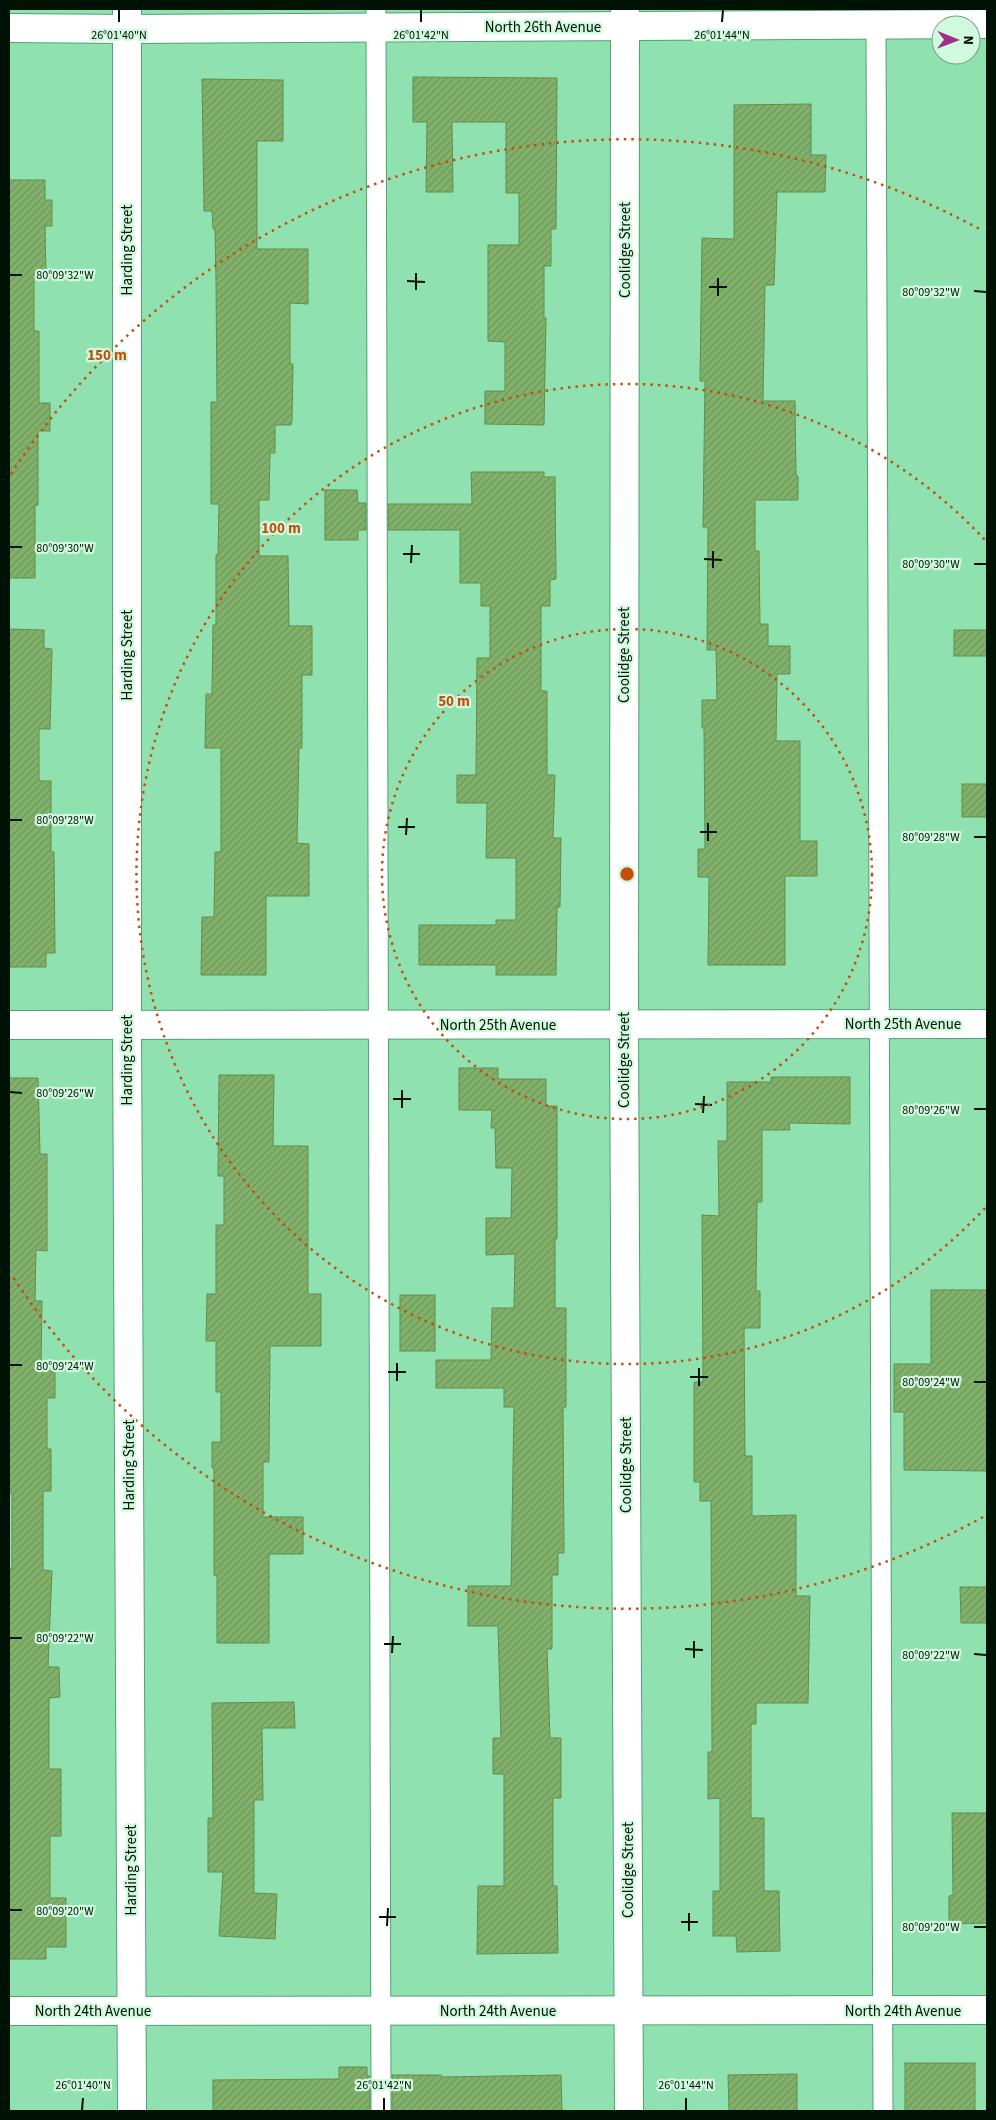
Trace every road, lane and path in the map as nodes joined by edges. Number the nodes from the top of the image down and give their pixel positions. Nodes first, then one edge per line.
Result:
1 (625, 17) edge
2 (376, 18) edge
3 (127, 19) edge
4 (987, 24) edge
5 (876, 25) junction
6 (9, 28) edge
7 (126, 1024) junction
8 (879, 1024) junction
9 (987, 1024) edge
10 (9, 1025) edge
11 (379, 1025) junction
12 (624, 1025) junction
13 (987, 2010) edge
14 (9, 2011) edge
15 (132, 2011) junction
16 (380, 2011) junction
17 (883, 2011) junction
18 (628, 2012) junction
19 (132, 2111) edge
20 (381, 2111) edge
21 (629, 2111) edge
22 (883, 2111) edge

1 - 2 street, North 26th Avenue
1 - 5 street, North 26th Avenue
1 - 12 street, Coolidge Street
2 - 3 street, North 26th Avenue
2 - 11 lane
3 - 6 street, North 26th Avenue
3 - 7 street, Harding Street
4 - 5 street, North 26th Avenue
5 - 8 lane
7 - 10 street, North 25th Avenue
7 - 11 street, North 25th Avenue
7 - 15 street, Harding Street
8 - 9 street, North 25th Avenue
8 - 12 street, North 25th Avenue
8 - 17 lane
11 - 12 street, North 25th Avenue
11 - 16 lane
12 - 18 street, Coolidge Street
13 - 17 street, North 24th Avenue
14 - 15 street, North 24th Avenue
15 - 16 street, North 24th Avenue
15 - 19 street, Harding Street
16 - 18 street, North 24th Avenue
16 - 20 lane
17 - 18 street, North 24th Avenue
17 - 22 lane
18 - 21 street, Coolidge Street

